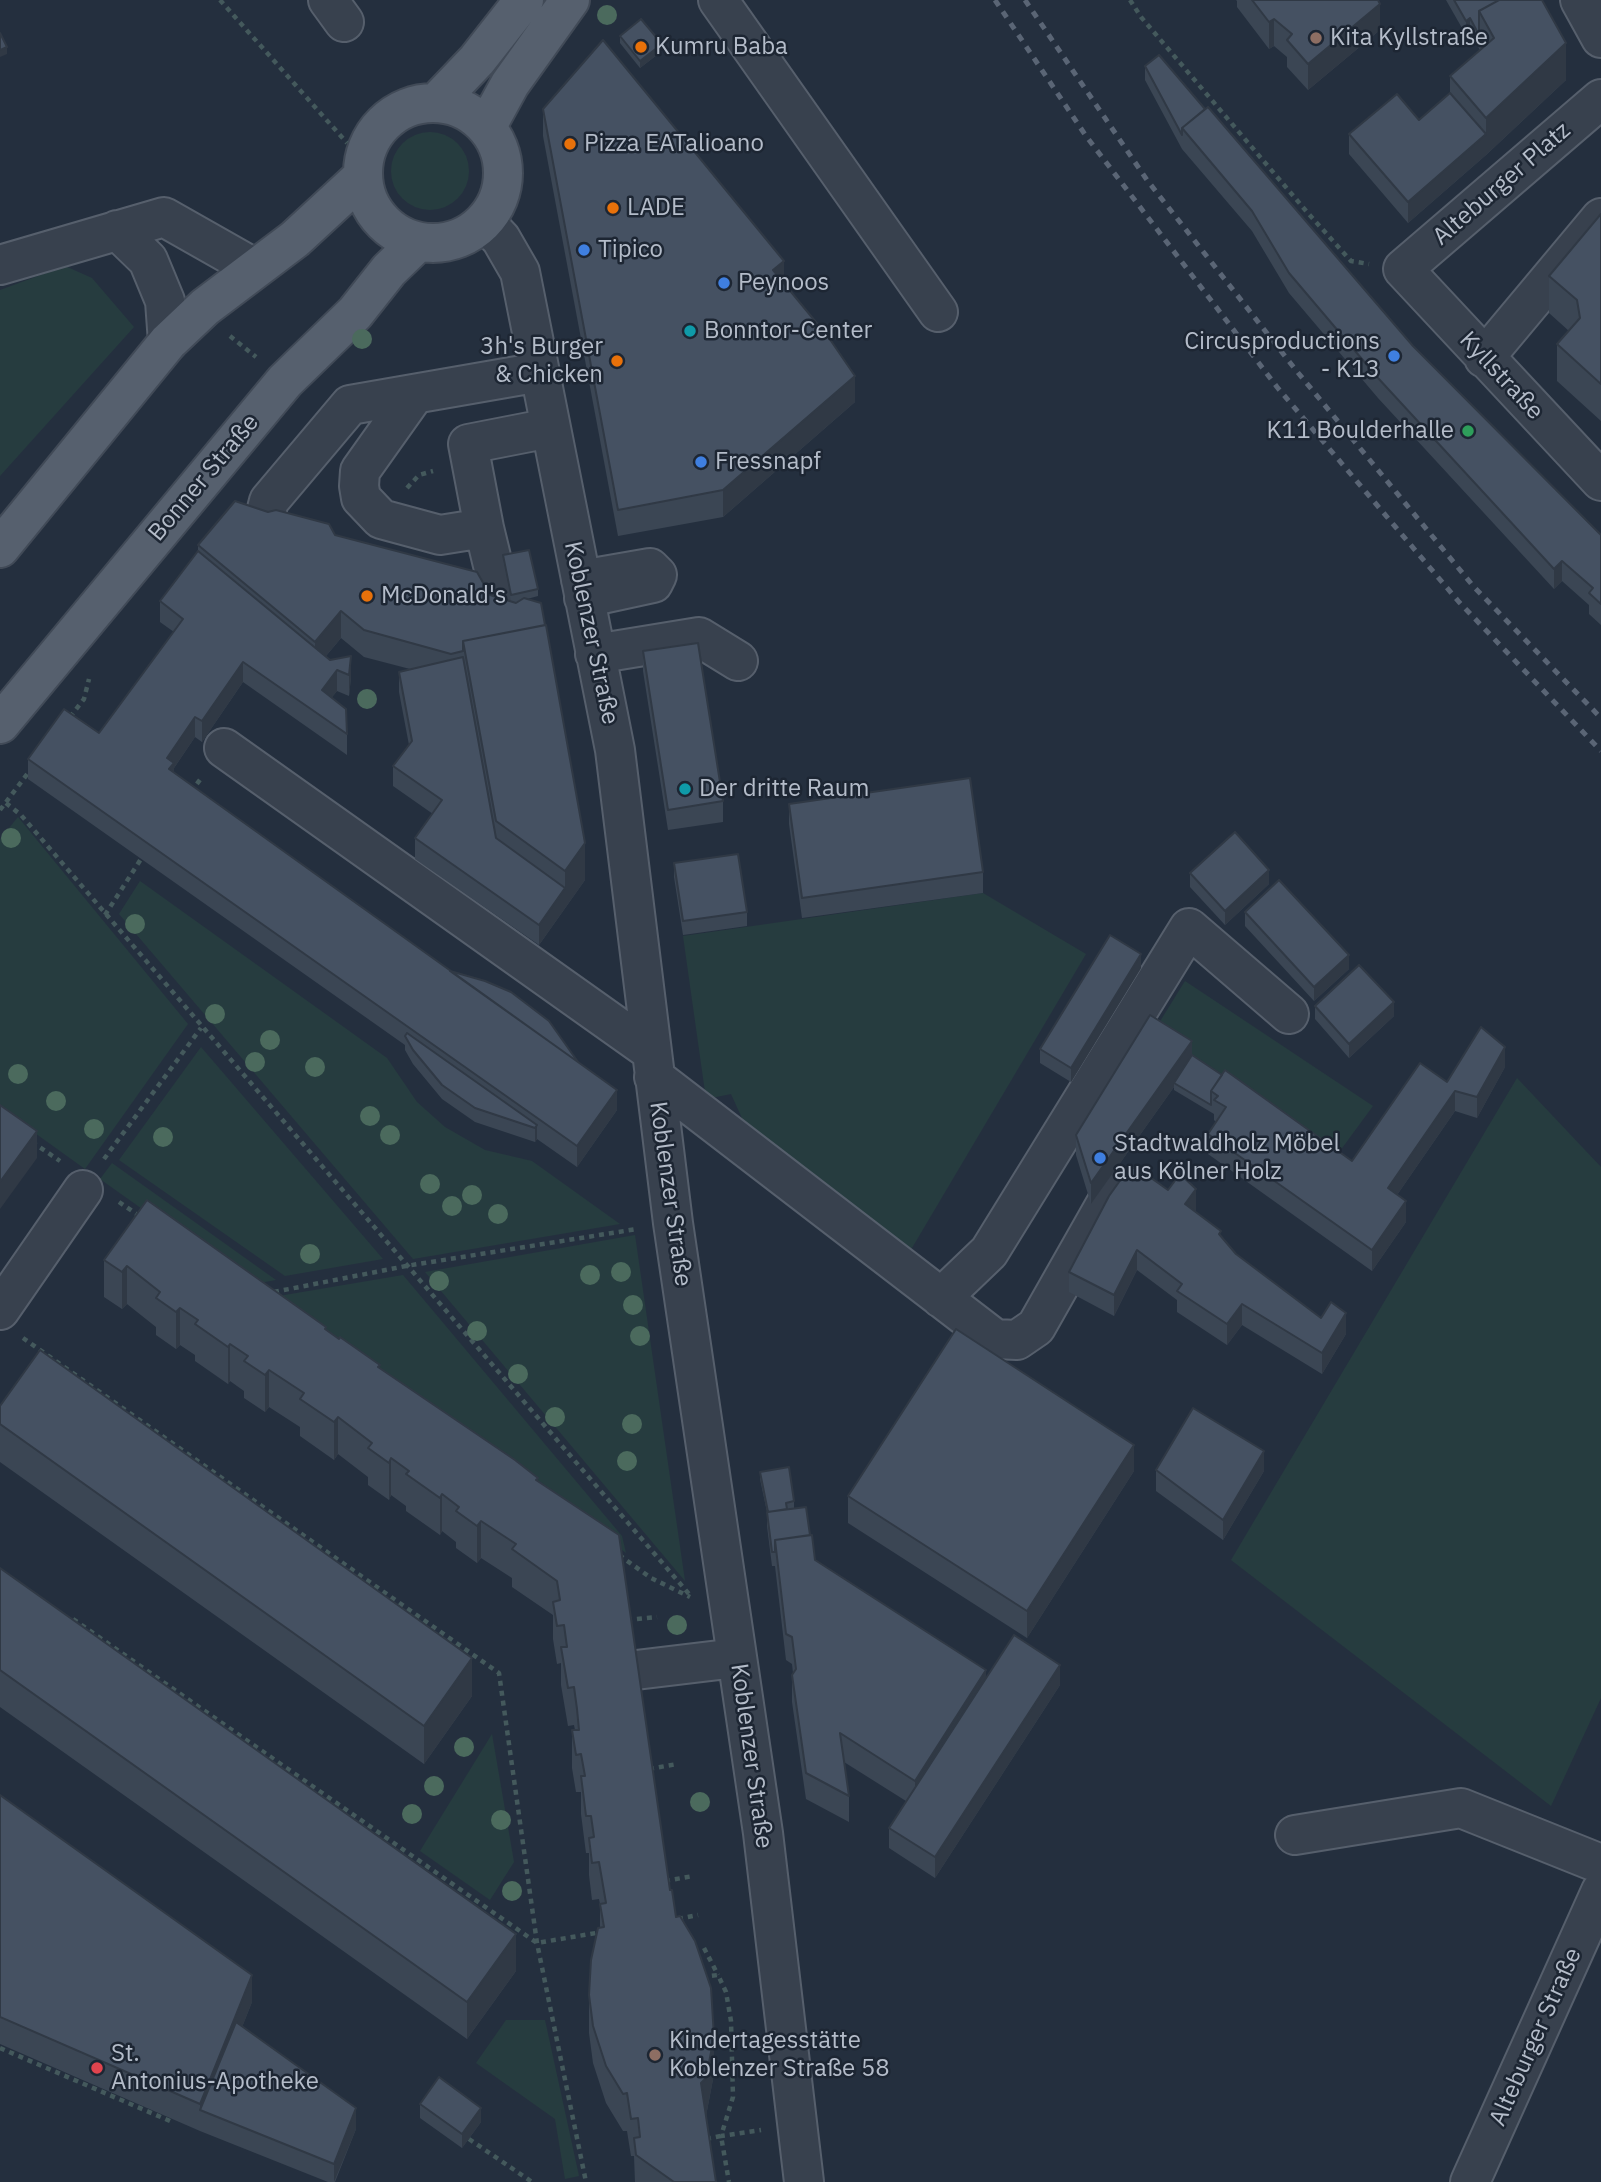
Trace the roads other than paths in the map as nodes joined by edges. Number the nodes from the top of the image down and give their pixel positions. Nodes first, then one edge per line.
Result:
1 (524, 0) edge
2 (570, 0) edge
3 (719, 0) edge
4 (1580, 0) edge
5 (1601, 38) edge
6 (1601, 99) edge
7 (437, 102) junction
8 (486, 127) junction
9 (362, 169) junction
10 (1601, 218) edge
11 (485, 222) junction
12 (117, 230) junction
13 (418, 242) junction
14 (0, 265) edge
15 (254, 268) junction
16 (1403, 269) joint
17 (938, 312) dead end
18 (168, 342) junction
19 (1483, 358) junction
20 (540, 372) junction
21 (414, 396) junction
22 (550, 428) junction
23 (1601, 481) edge
24 (484, 528) junction
25 (260, 536) edge
26 (0, 548) edge
27 (509, 627) edge
28 (595, 654) junction
29 (738, 661) dead end
30 (0, 724) edge
31 (224, 748) dead end
32 (1289, 1014) dead end
33 (652, 1064) junction
34 (86, 1185) road end
35 (1112, 1193) edge
36 (941, 1298) junction
37 (11, 1323) edge
38 (736, 1658) junction
39 (636, 1670) edge
40 (1295, 1835) dead end
41 (1601, 1864) edge
42 (1601, 1891) edge
43 (804, 2182) edge
44 (1470, 2182) edge

1 - 7 main road
2 - 8 main road
3 - 17 street
4 - 5 street
6 - 16 street, Alteburger Platz
7 - 8 main road
7 - 9 main road
8 - 11 main road
9 - 13 main road
9 - 15 main road
10 - 19 street
11 - 13 main road
11 - 20 street, Koblenzer Straße
12 - 14 street
12 - 15 street
12 - 18 street
13 - 30 main road, Bonner Straße
15 - 18 main road
16 - 19 street, Kyllstraße
18 - 26 main road
19 - 23 street, Kyllstraße
20 - 21 street
20 - 22 street, Koblenzer Straße
21 - 24 street
21 - 25 street
22 - 24 street
22 - 28 street, Koblenzer Straße
24 - 27 street
28 - 29 street
28 - 33 street, Koblenzer Straße
31 - 33 street
32 - 36 street
33 - 36 street
33 - 38 street, Koblenzer Straße
34 - 37 street
35 - 36 street
38 - 39 street
38 - 43 street, Koblenzer Straße
40 - 41 street
42 - 44 street, Alteburger Straße

